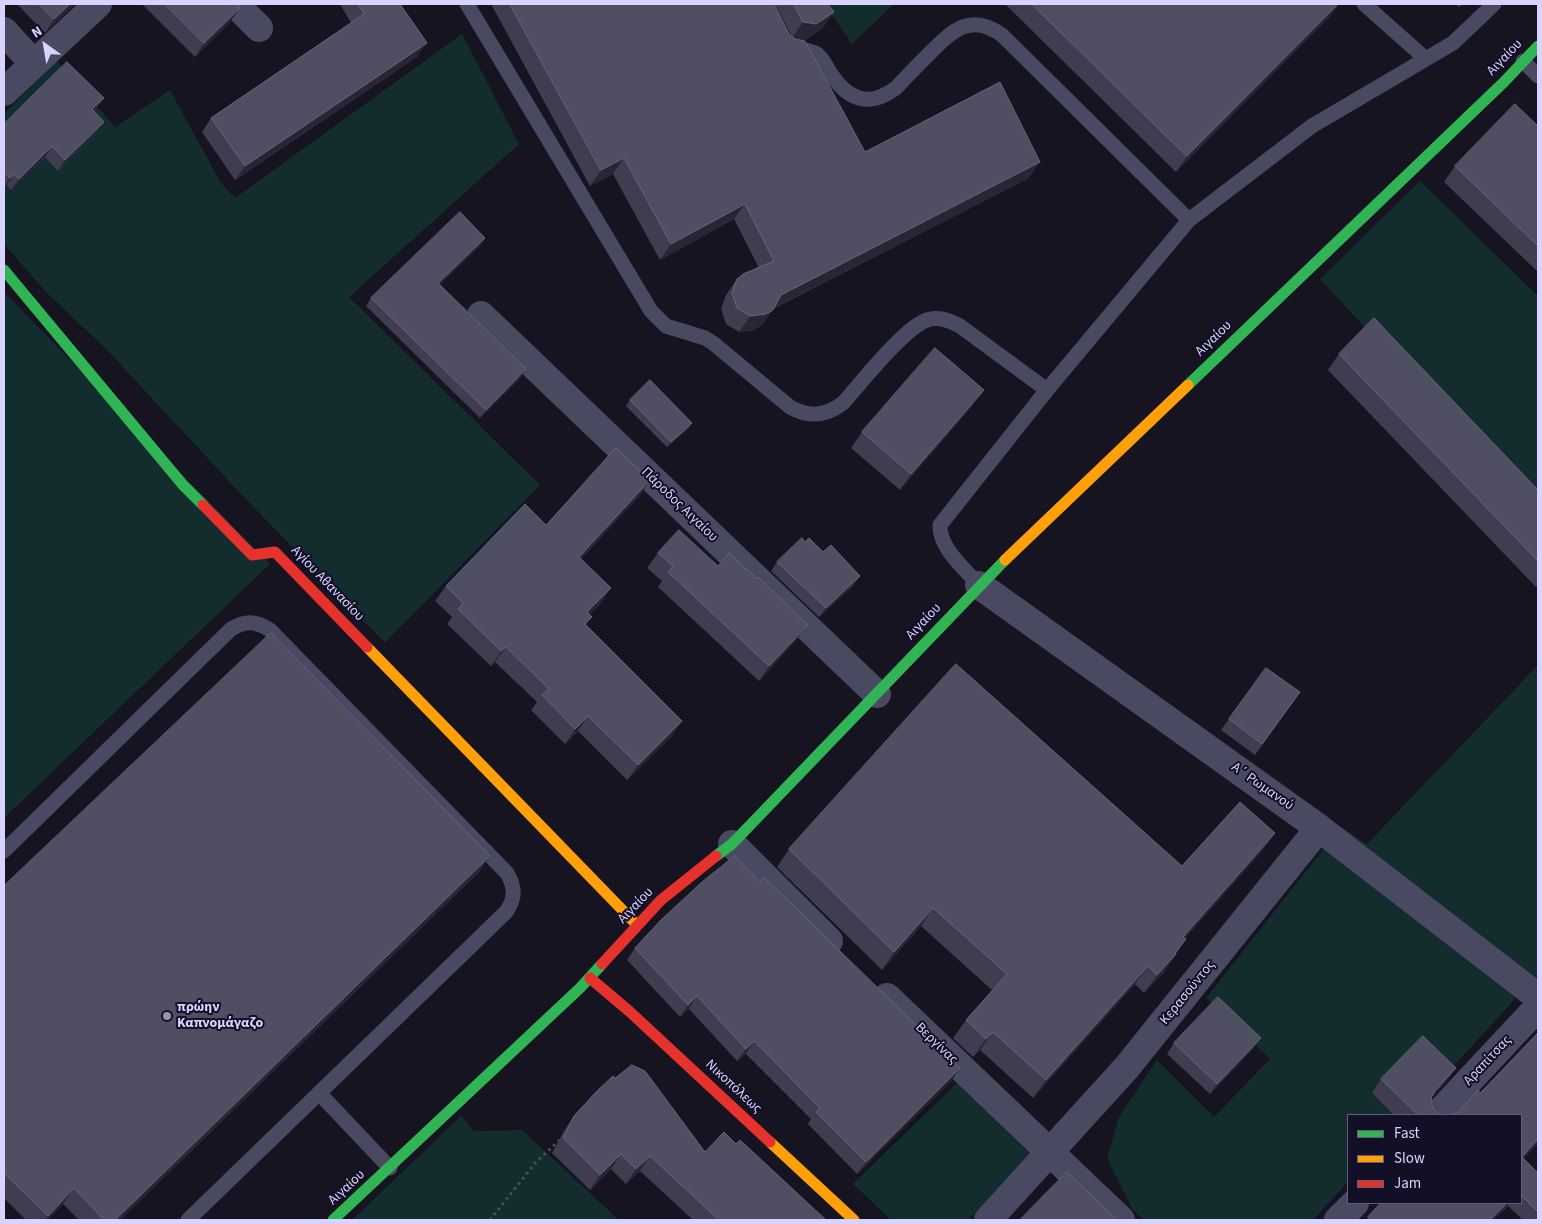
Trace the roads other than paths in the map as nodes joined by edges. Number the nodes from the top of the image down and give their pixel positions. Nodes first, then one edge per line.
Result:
1 (98, 4) edge
2 (235, 4) edge
3 (467, 4) edge
4 (1364, 4) edge
5 (1494, 4) edge
6 (259, 28) dead end
7 (4, 31) edge
8 (782, 37) edge
9 (1538, 46) edge
10 (1426, 59) junction
11 (1523, 61) junction
12 (34, 64) junction
13 (1538, 76) edge
14 (4, 92) edge
15 (1188, 220) junction
16 (4, 270) edge
17 (481, 315) dead end
18 (1047, 390) junction
19 (979, 585) junction
20 (877, 694) junction
21 (1320, 828) junction
22 (732, 844) junction
23 (4, 850) edge
24 (637, 926) junction
25 (849, 961) edge
26 (590, 978) junction
27 (871, 982) edge
28 (1538, 997) edge
29 (1538, 1007) edge
30 (319, 1093) junction
31 (1438, 1114) edge
32 (1050, 1153) junction
33 (390, 1168) junction
34 (1354, 1204) edge
35 (188, 1220) edge
36 (333, 1220) edge
37 (854, 1220) edge
38 (988, 1220) edge
39 (1121, 1220) edge
40 (1338, 1220) edge

1 - 12 street
2 - 6 street
3 - 18 lane
4 - 10 lane
5 - 10 lane
7 - 12 street
8 - 15 lane
9 - 11 street, Αιγαίου
10 - 15 lane
11 - 13 lane
11 - 19 street, Αιγαίου
12 - 14 street
15 - 18 lane
16 - 24 street, Αγίου Αθανασίου
17 - 20 street, Πάροδος Αιγαίου
18 - 19 lane
19 - 20 street, Αιγαίου
19 - 21 street, Α΄ Ρωμανού
20 - 22 street, Αιγαίου
21 - 28 street, Α΄ Ρωμανού
21 - 32 street, Κερασούντος
22 - 24 street, Αιγαίου
22 - 25 street
23 - 30 lane
24 - 26 street, Αιγαίου
26 - 33 street, Αιγαίου
26 - 37 street, Νικοπόλεως
27 - 32 street, Βεργίνας
29 - 31 street, Αραπίτσας
30 - 33 lane
30 - 35 lane
32 - 38 street, Κερασούντος
32 - 39 street, Βεργίνας
33 - 36 street, Αιγαίου
34 - 40 street

